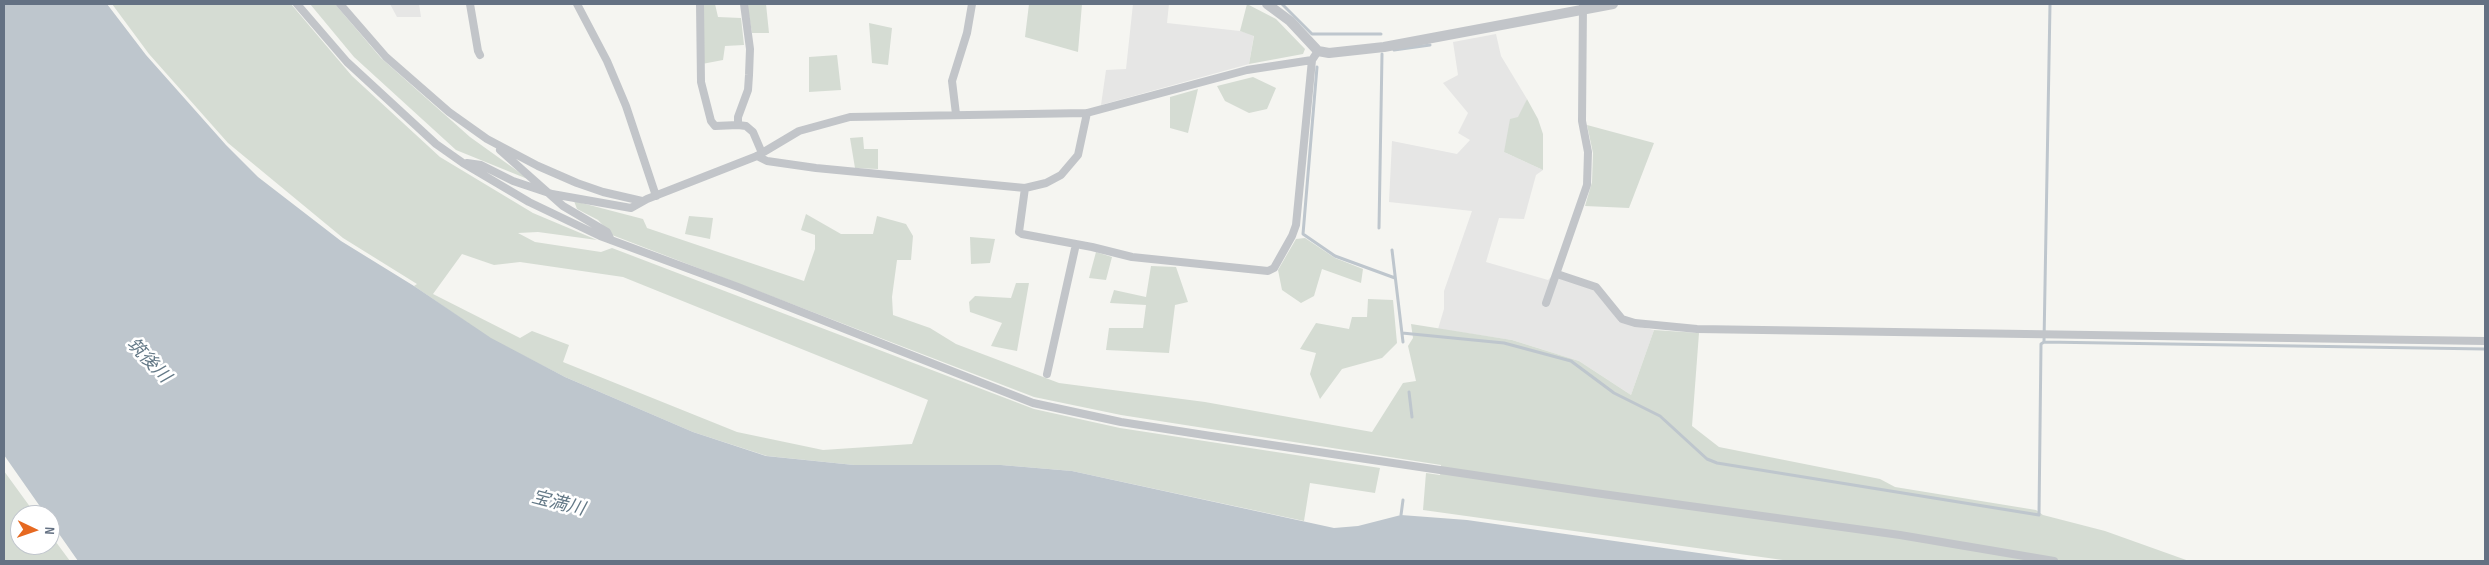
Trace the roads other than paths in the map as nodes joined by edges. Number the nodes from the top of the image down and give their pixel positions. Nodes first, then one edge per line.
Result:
1 (297, 4) edge
2 (340, 4) edge
3 (470, 4) edge
4 (577, 4) edge
5 (700, 4) edge
6 (744, 4) edge
7 (972, 4) edge
8 (1267, 4) edge
9 (1613, 4) edge
10 (1583, 7) edge
11 (480, 55) dead end
12 (1315, 56) junction
13 (1087, 113) junction
14 (956, 114) junction
15 (738, 125) junction
16 (487, 138) junction
17 (759, 154) junction
18 (463, 163) junction
19 (1025, 188) junction
20 (552, 194) junction
21 (656, 196) junction
22 (642, 202) junction
23 (611, 240) junction
24 (1076, 244) junction
25 (1557, 274) junction
26 (1546, 303) dead end
27 (2485, 341) edge
28 (1047, 374) dead end
29 (2054, 561) edge

1 - 18 street
2 - 16 street
3 - 11 street
4 - 21 street
5 - 15 street
6 - 15 street
7 - 14 street
8 - 12 street
9 - 10 street
10 - 12 street
10 - 25 street
12 - 13 street
12 - 24 street
13 - 14 street
13 - 19 street
14 - 17 street
15 - 17 street
16 - 20 street
16 - 22 street
17 - 19 street
17 - 21 street
18 - 20 street
18 - 23 street
19 - 24 street
20 - 22 street
20 - 23 street
21 - 22 street
23 - 29 street
24 - 28 street
25 - 26 street
25 - 27 street

